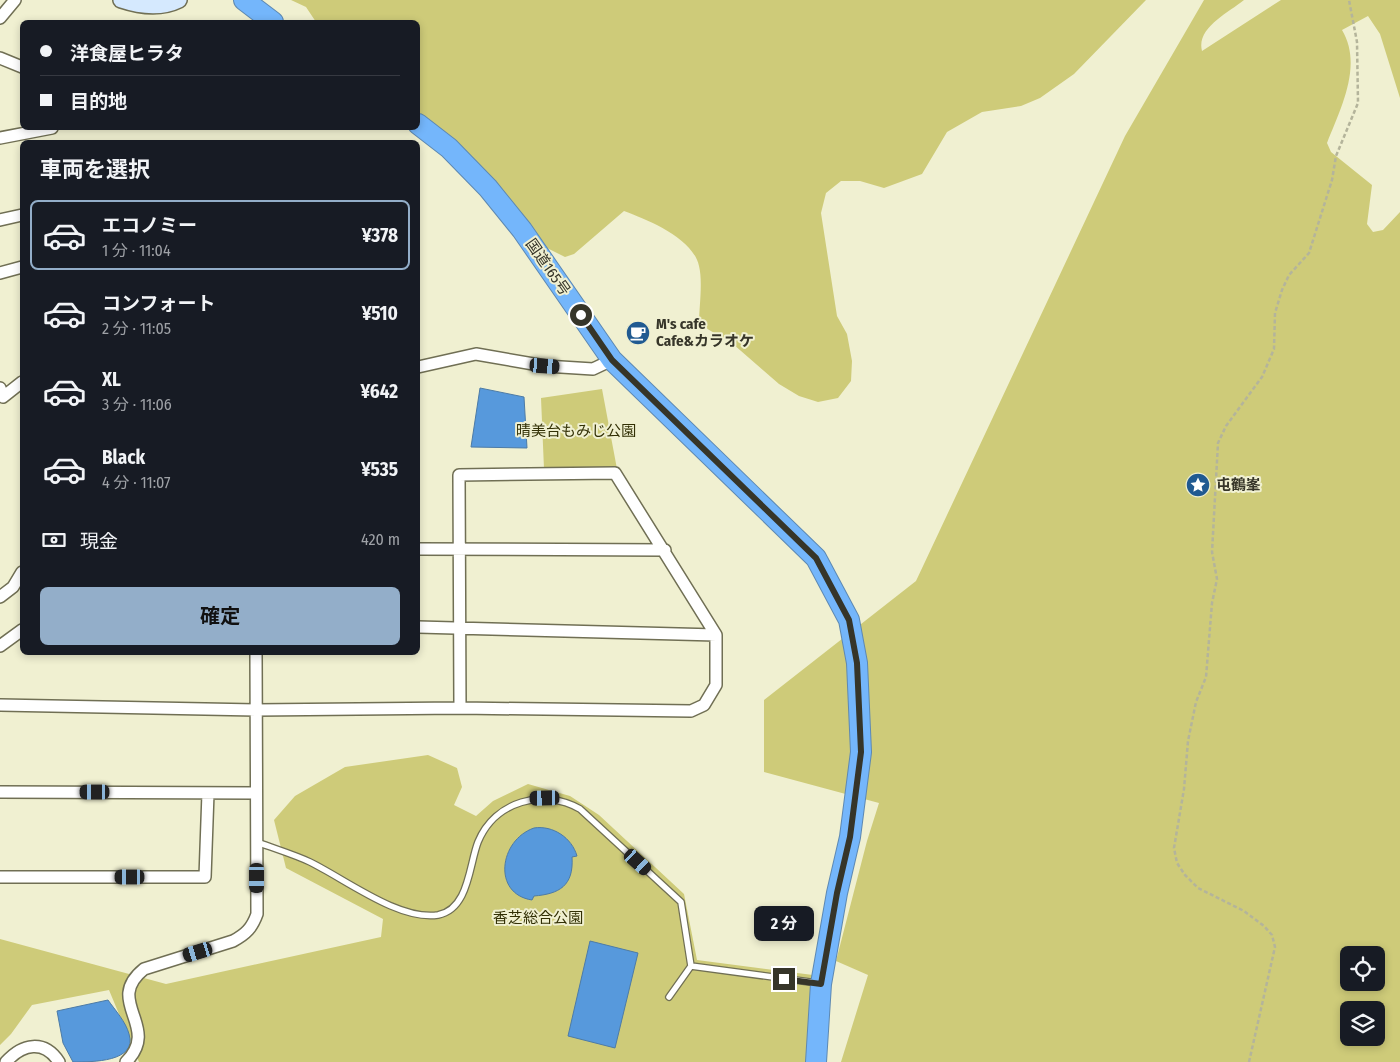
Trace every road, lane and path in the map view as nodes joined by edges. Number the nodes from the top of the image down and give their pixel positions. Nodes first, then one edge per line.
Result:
1 (15, 0) edge
2 (121, 0) edge
3 (179, 0) edge
4 (244, 0) edge
5 (1349, 0) edge
6 (0, 18) edge
7 (270, 20) edge
8 (0, 58) edge
9 (20, 65) edge
10 (420, 126) edge
11 (42, 130) edge
12 (0, 138) edge
13 (20, 216) edge
14 (0, 220) edge
15 (20, 268) edge
16 (0, 273) edge
17 (612, 360) junction
18 (420, 367) edge
19 (20, 383) edge
20 (1, 394) edge
21 (420, 549) edge
22 (460, 549) junction
23 (665, 550) junction
24 (20, 575) edge
25 (0, 597) edge
26 (420, 627) edge
27 (461, 627) junction
28 (20, 631) edge
29 (716, 635) junction
30 (0, 646) edge
31 (256, 655) edge
32 (0, 705) edge
33 (460, 708) junction
34 (256, 710) junction
35 (0, 792) edge
36 (208, 793) junction
37 (256, 793) junction
38 (257, 842) junction
39 (0, 877) edge
40 (691, 966) junction
41 (821, 984) junction
42 (668, 997) dead end
43 (6, 1062) edge
44 (59, 1062) edge
45 (126, 1062) edge
46 (816, 1062) edge
47 (1249, 1062) edge

1 - 6 street
2 - 3 main road
4 - 7 highway
5 - 47 path
8 - 9 street
10 - 17 highway, 国道165号
11 - 12 street
13 - 14 street
15 - 16 street
17 - 18 street
17 - 41 highway, 国道165号
19 - 20 street
21 - 22 street
22 - 23 street
22 - 23 street
22 - 27 street
23 - 29 street
24 - 25 street
26 - 27 street
27 - 29 street
27 - 33 street
28 - 30 street
29 - 33 street
31 - 34 street
32 - 34 street
33 - 34 street
34 - 37 street
35 - 36 street
36 - 37 street
36 - 39 street
37 - 38 street
38 - 40 lane
38 - 45 street
40 - 41 lane
40 - 42 lane
41 - 46 highway, 国道165号
43 - 44 street

